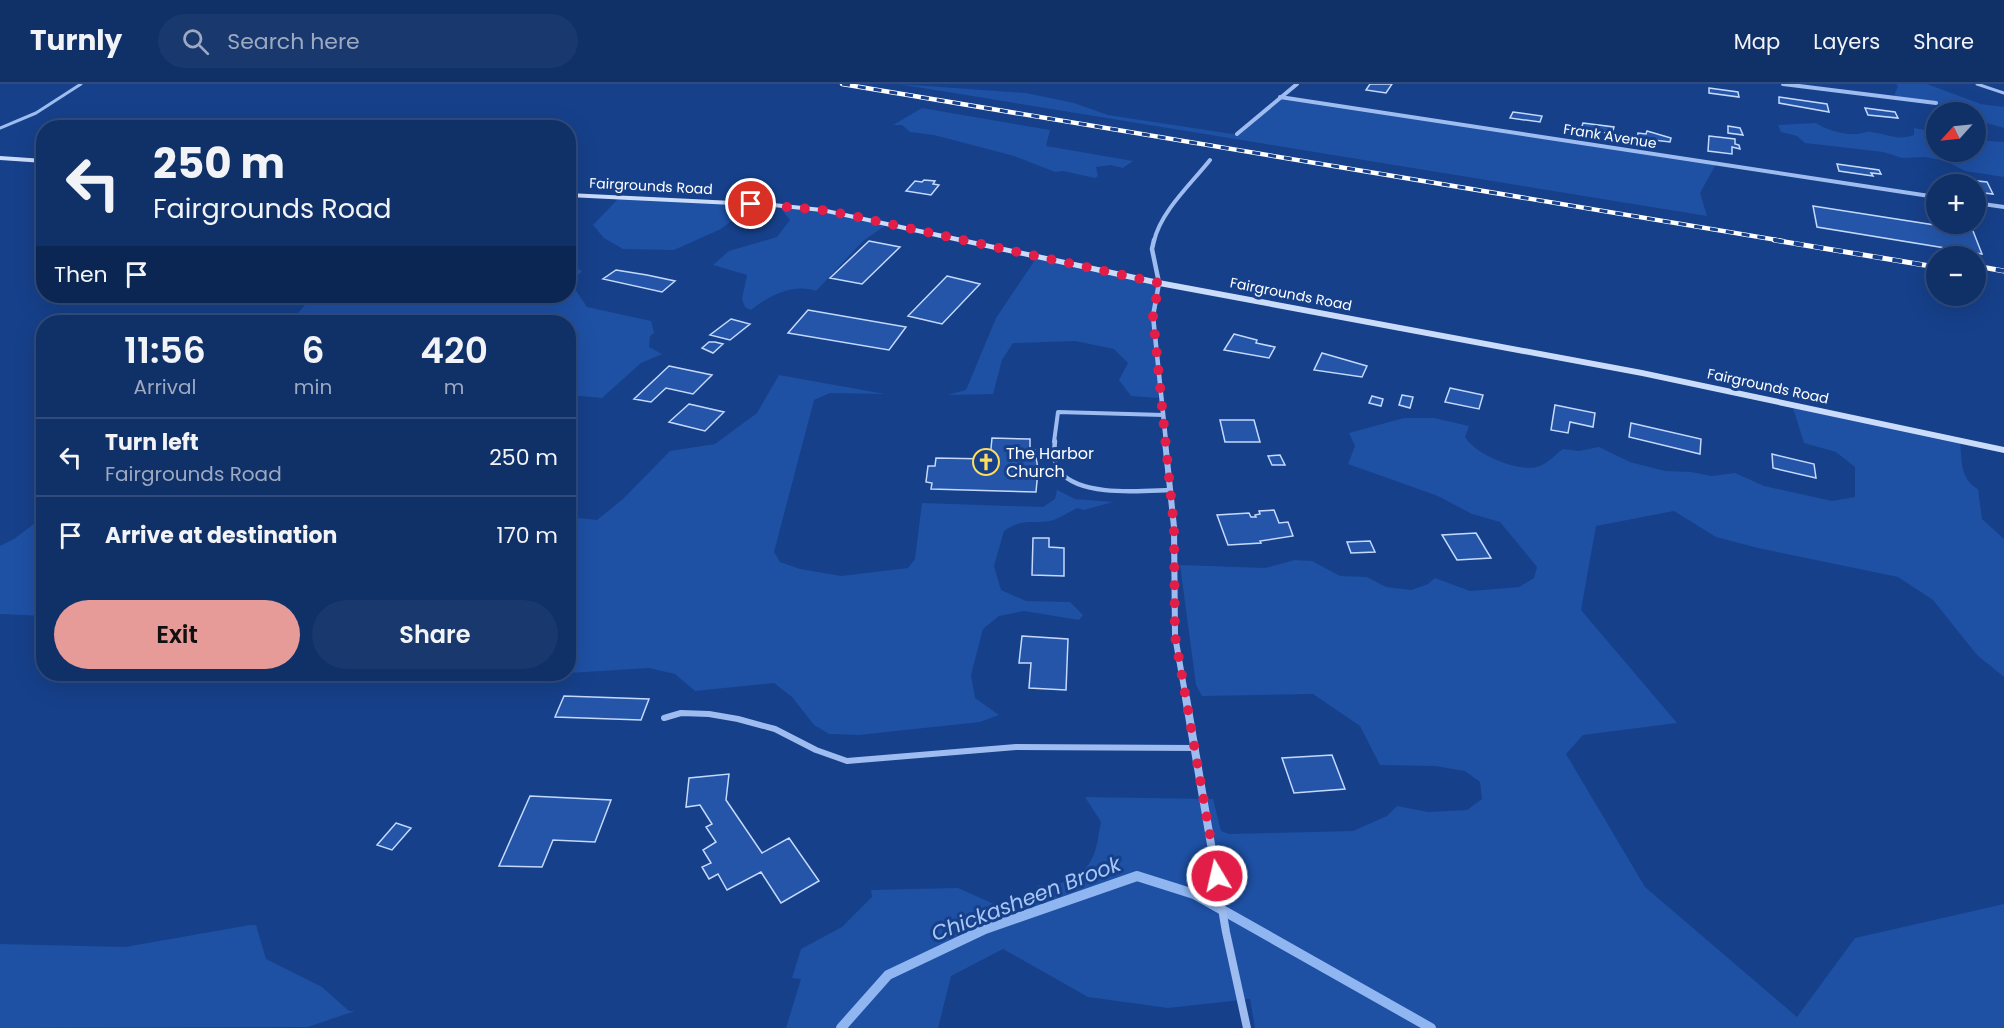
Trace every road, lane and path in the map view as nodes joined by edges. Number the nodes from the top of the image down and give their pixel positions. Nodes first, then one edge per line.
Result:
1 (81, 84) edge
2 (1297, 84) edge
3 (1784, 84) edge
4 (1977, 84) edge
5 (2004, 93) edge
6 (1280, 97) junction
7 (1928, 102) edge
8 (0, 128) edge
9 (1237, 134) dead end
10 (0, 158) edge
11 (36, 160) edge
12 (1210, 160) dead end
13 (576, 195) edge
14 (1926, 195) edge
15 (1986, 204) edge
16 (2004, 207) edge
17 (1159, 283) junction
18 (1163, 415) junction
19 (2004, 450) edge
20 (1170, 490) junction
21 (664, 718) dead end
22 (1196, 748) junction
23 (1247, 1028) edge

1 - 8 lane
2 - 6 street
3 - 7 street
4 - 5 lane
6 - 9 street
6 - 14 street, Frank Avenue
10 - 11 street
12 - 17 street
13 - 17 street, Fairgrounds Road
15 - 16 street
17 - 18 street
17 - 19 street, Fairgrounds Road
18 - 20 street
18 - 20 lane
20 - 22 street
21 - 22 lane
22 - 23 street

